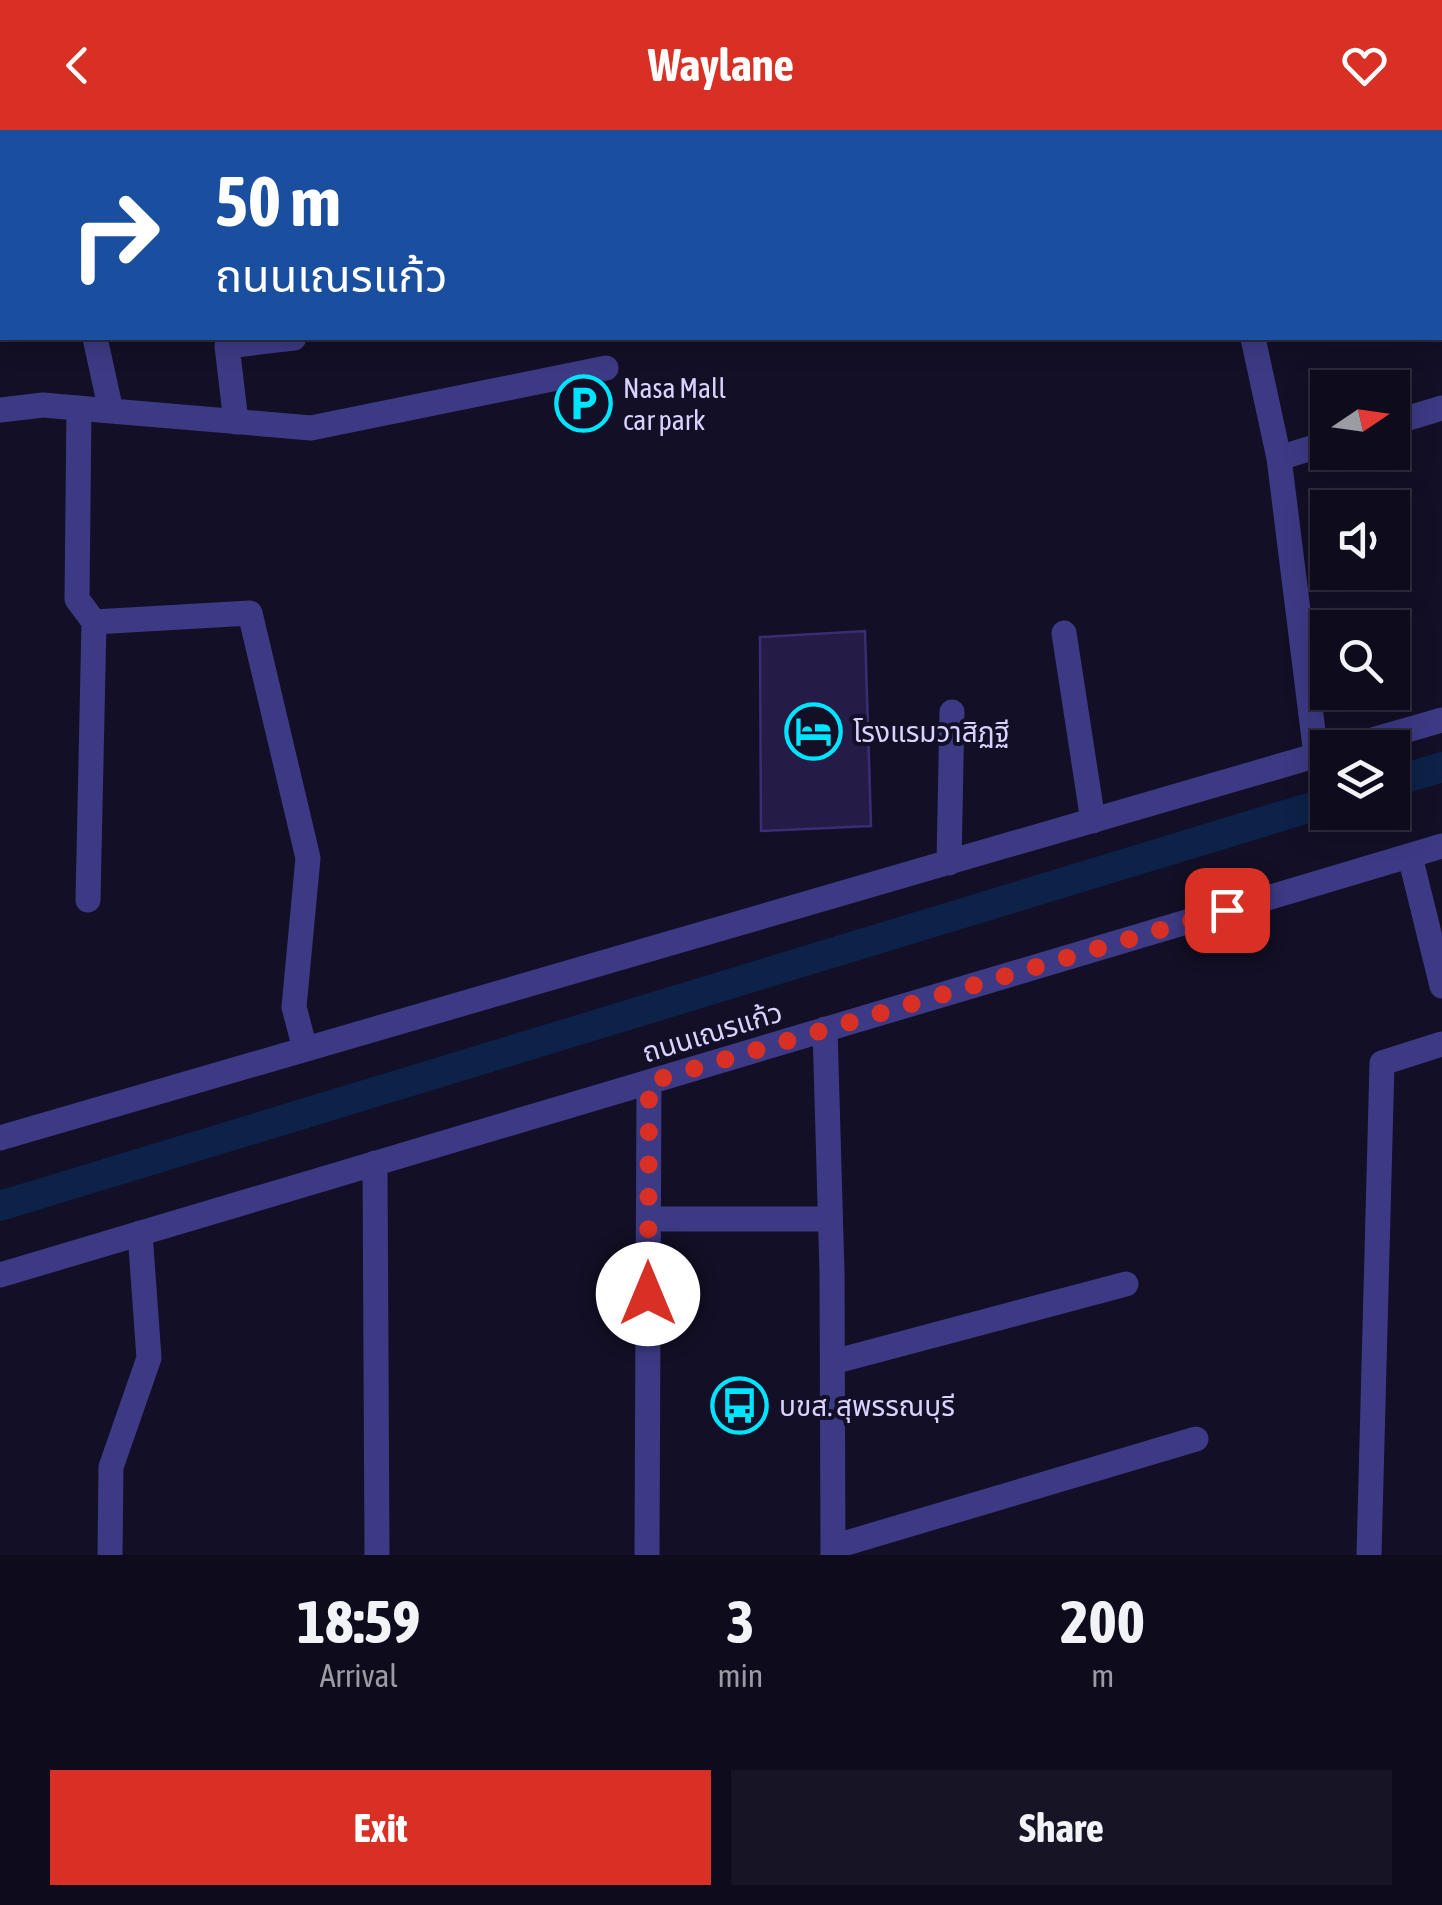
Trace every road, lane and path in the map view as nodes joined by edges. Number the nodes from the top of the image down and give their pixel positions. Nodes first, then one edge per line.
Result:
1 (95, 340) edge
2 (277, 340) edge
3 (1253, 340) edge
4 (606, 368) dead end
5 (78, 408) junction
6 (1442, 408) edge
7 (0, 410) edge
8 (111, 411) junction
9 (1410, 418) edge
10 (236, 422) junction
11 (1310, 449) edge
12 (1279, 458) junction
13 (94, 622) junction
14 (1064, 633) dead end
15 (952, 712) dead end
16 (1442, 720) edge
17 (1319, 730) edge
18 (1407, 730) edge
19 (1310, 758) edge
20 (1094, 821) junction
21 (1442, 846) edge
22 (1410, 856) junction
23 (949, 862) junction
24 (88, 900) dead end
25 (1442, 986) edge
26 (825, 1030) junction
27 (1442, 1044) edge
28 (305, 1049) junction
29 (649, 1082) junction
30 (0, 1138) edge
31 (375, 1164) junction
32 (830, 1218) junction
33 (649, 1219) junction
34 (140, 1233) junction
35 (0, 1275) edge
36 (1126, 1284) dead end
37 (833, 1362) junction
38 (1196, 1438) dead end
39 (833, 1551) edge
40 (110, 1555) edge
41 (377, 1555) edge
42 (647, 1555) edge
43 (1369, 1555) edge

1 - 8 street
2 - 10 street
3 - 12 street
4 - 10 street
5 - 7 street
5 - 8 street
5 - 13 street
6 - 9 street
8 - 10 street
11 - 12 street
12 - 17 street
13 - 24 street
13 - 28 street
14 - 20 street
15 - 23 street
16 - 18 street
19 - 20 street
20 - 23 street
21 - 22 street, ถนนเณรแก้ว
22 - 25 street
22 - 26 street, ถนนเณรแก้ว
23 - 28 street
26 - 29 street, ถนนเณรแก้ว
26 - 32 street
27 - 43 street
28 - 30 street
29 - 31 street, ถนนเณรแก้ว
29 - 33 street
31 - 34 street, ถนนเณรแก้ว
31 - 41 street
32 - 33 street
32 - 37 street
33 - 42 street
34 - 35 street, ถนนเณรแก้ว
34 - 40 street
36 - 37 street
37 - 39 street
38 - 39 street

